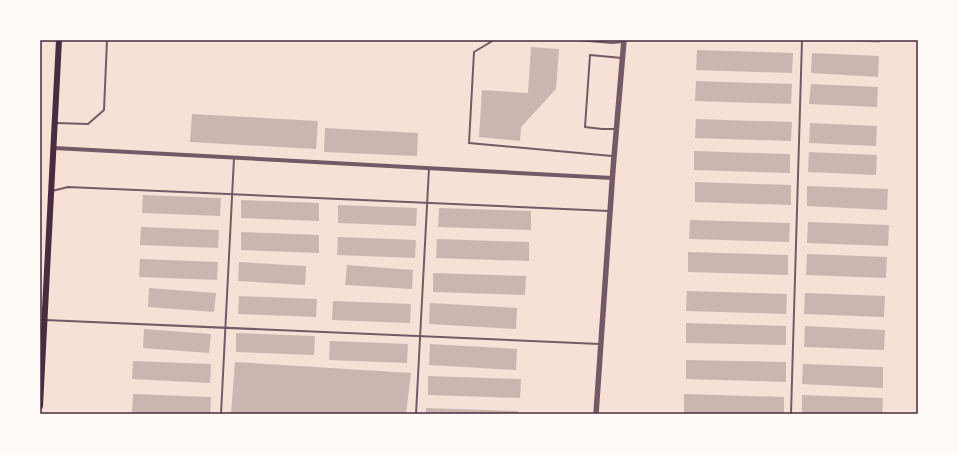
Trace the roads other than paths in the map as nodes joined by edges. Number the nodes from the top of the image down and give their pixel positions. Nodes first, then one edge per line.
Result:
1 (59, 40) edge
2 (107, 40) edge
3 (494, 40) edge
4 (577, 40) edge
5 (802, 40) edge
6 (624, 41) edge
7 (623, 58) junction
8 (55, 123) junction
9 (616, 129) junction
10 (54, 148) junction
11 (614, 156) junction
12 (234, 158) junction
13 (429, 168) junction
14 (612, 178) junction
15 (51, 191) junction
16 (232, 193) junction
17 (428, 203) junction
18 (610, 211) junction
19 (45, 320) junction
20 (225, 328) junction
21 (420, 336) junction
22 (601, 344) junction
23 (40, 406) edge
24 (221, 414) edge
25 (416, 414) edge
26 (596, 414) edge
27 (791, 414) edge

1 - 8 main road
2 - 8 lane
3 - 11 lane
4 - 6 lane
5 - 27 lane
6 - 7 street
7 - 9 street
7 - 9 lane
8 - 10 main road
9 - 11 street
10 - 12 street
10 - 15 main road
11 - 14 street
12 - 13 street
12 - 16 lane
13 - 14 street
13 - 17 lane
14 - 18 street
15 - 16 lane
15 - 19 main road
16 - 17 lane
16 - 20 lane
17 - 18 lane
17 - 21 lane
18 - 22 street
19 - 20 lane
19 - 23 main road
20 - 21 lane
20 - 24 lane
21 - 22 lane
21 - 25 lane
22 - 26 street

